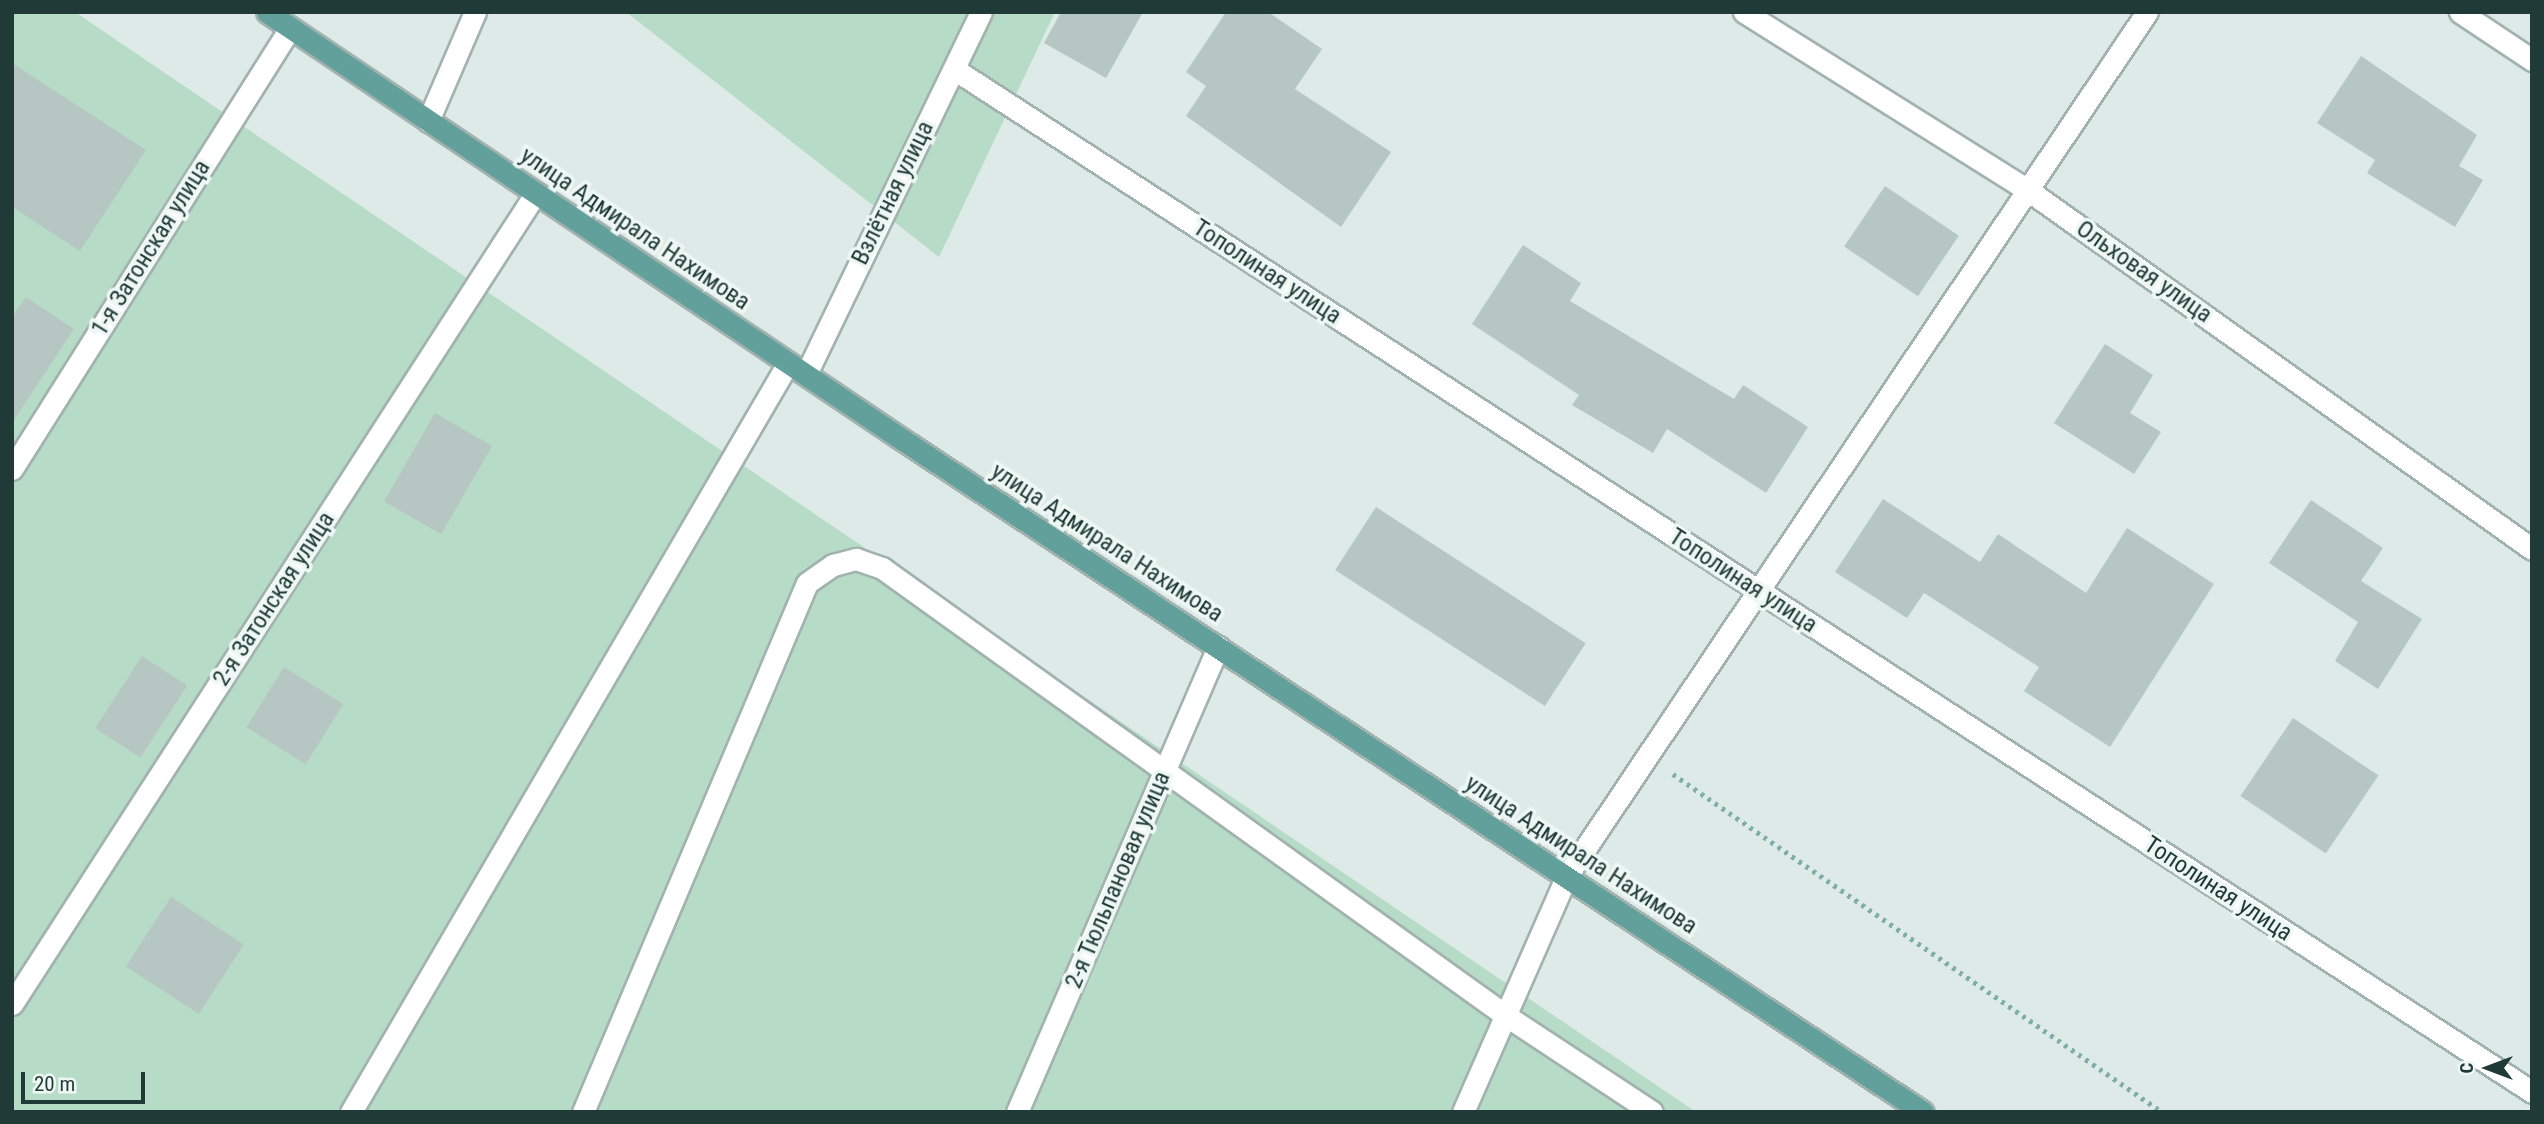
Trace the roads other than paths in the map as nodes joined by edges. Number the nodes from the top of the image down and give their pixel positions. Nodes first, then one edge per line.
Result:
1 (267, 12) edge
2 (475, 12) edge
3 (981, 12) edge
4 (1744, 12) edge
5 (2147, 12) edge
6 (2460, 12) edge
7 (290, 28) junction
8 (2532, 60) edge
9 (954, 69) junction
10 (428, 121) junction
11 (2025, 188) junction
12 (535, 194) junction
13 (797, 369) junction
14 (12, 469) edge
15 (2532, 549) edge
16 (1757, 590) junction
17 (1218, 648) junction
18 (1166, 767) junction
19 (1566, 877) junction
20 (12, 1004) edge
21 (1505, 1016) junction
22 (2532, 1092) edge
23 (1921, 1111) edge
24 (351, 1112) edge
25 (583, 1112) edge
26 (1017, 1112) edge
27 (1463, 1112) edge
28 (1652, 1112) edge

1 - 7 main road, улица Адмирала Нахимова
2 - 10 street
3 - 9 street, Взлётная улица
4 - 11 street, Ольховая улица
5 - 11 street
6 - 8 street
7 - 10 main road, улица Адмирала Нахимова
7 - 14 street, 1-я Затонская улица
9 - 13 street, Взлётная улица
9 - 16 street, Тополиная улица
10 - 12 main road, улица Адмирала Нахимова
11 - 15 street, Ольховая улица
11 - 16 street
12 - 13 main road, улица Адмирала Нахимова
12 - 20 street, 2-я Затонская улица
13 - 17 main road, улица Адмирала Нахимова
13 - 24 street, Взлётная улица
16 - 19 street
16 - 22 street, Тополиная улица
17 - 18 street, 2-я Тюльпановая улица
17 - 19 main road, улица Адмирала Нахимова
18 - 21 street
18 - 25 street
18 - 26 street, 2-я Тюльпановая улица
19 - 21 street
19 - 23 main road, улица Адмирала Нахимова
21 - 27 street
21 - 28 street

